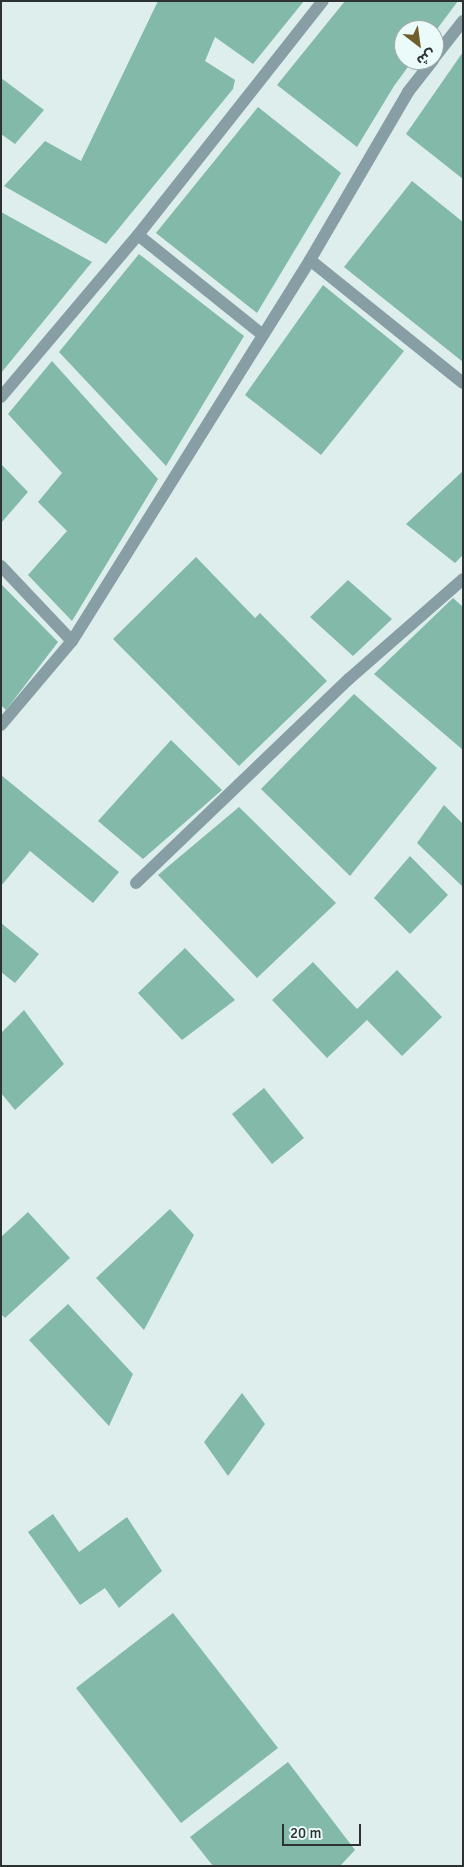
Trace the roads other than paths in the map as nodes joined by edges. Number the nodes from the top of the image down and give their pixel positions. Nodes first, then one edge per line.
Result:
1 (323, 1) edge
2 (463, 21) edge
3 (444, 45) edge
4 (425, 70) edge
5 (138, 235) junction
6 (310, 260) junction
7 (263, 335) junction
8 (463, 383) edge
9 (1, 397) edge
10 (1, 566) edge
11 (463, 579) edge
12 (72, 641) junction
13 (1, 724) edge
14 (136, 883) dead end

1 - 5 street
2 - 3 street
4 - 6 street
5 - 7 street
5 - 9 street
6 - 7 street
6 - 8 street
7 - 12 street
10 - 12 street
11 - 14 street
12 - 13 street

